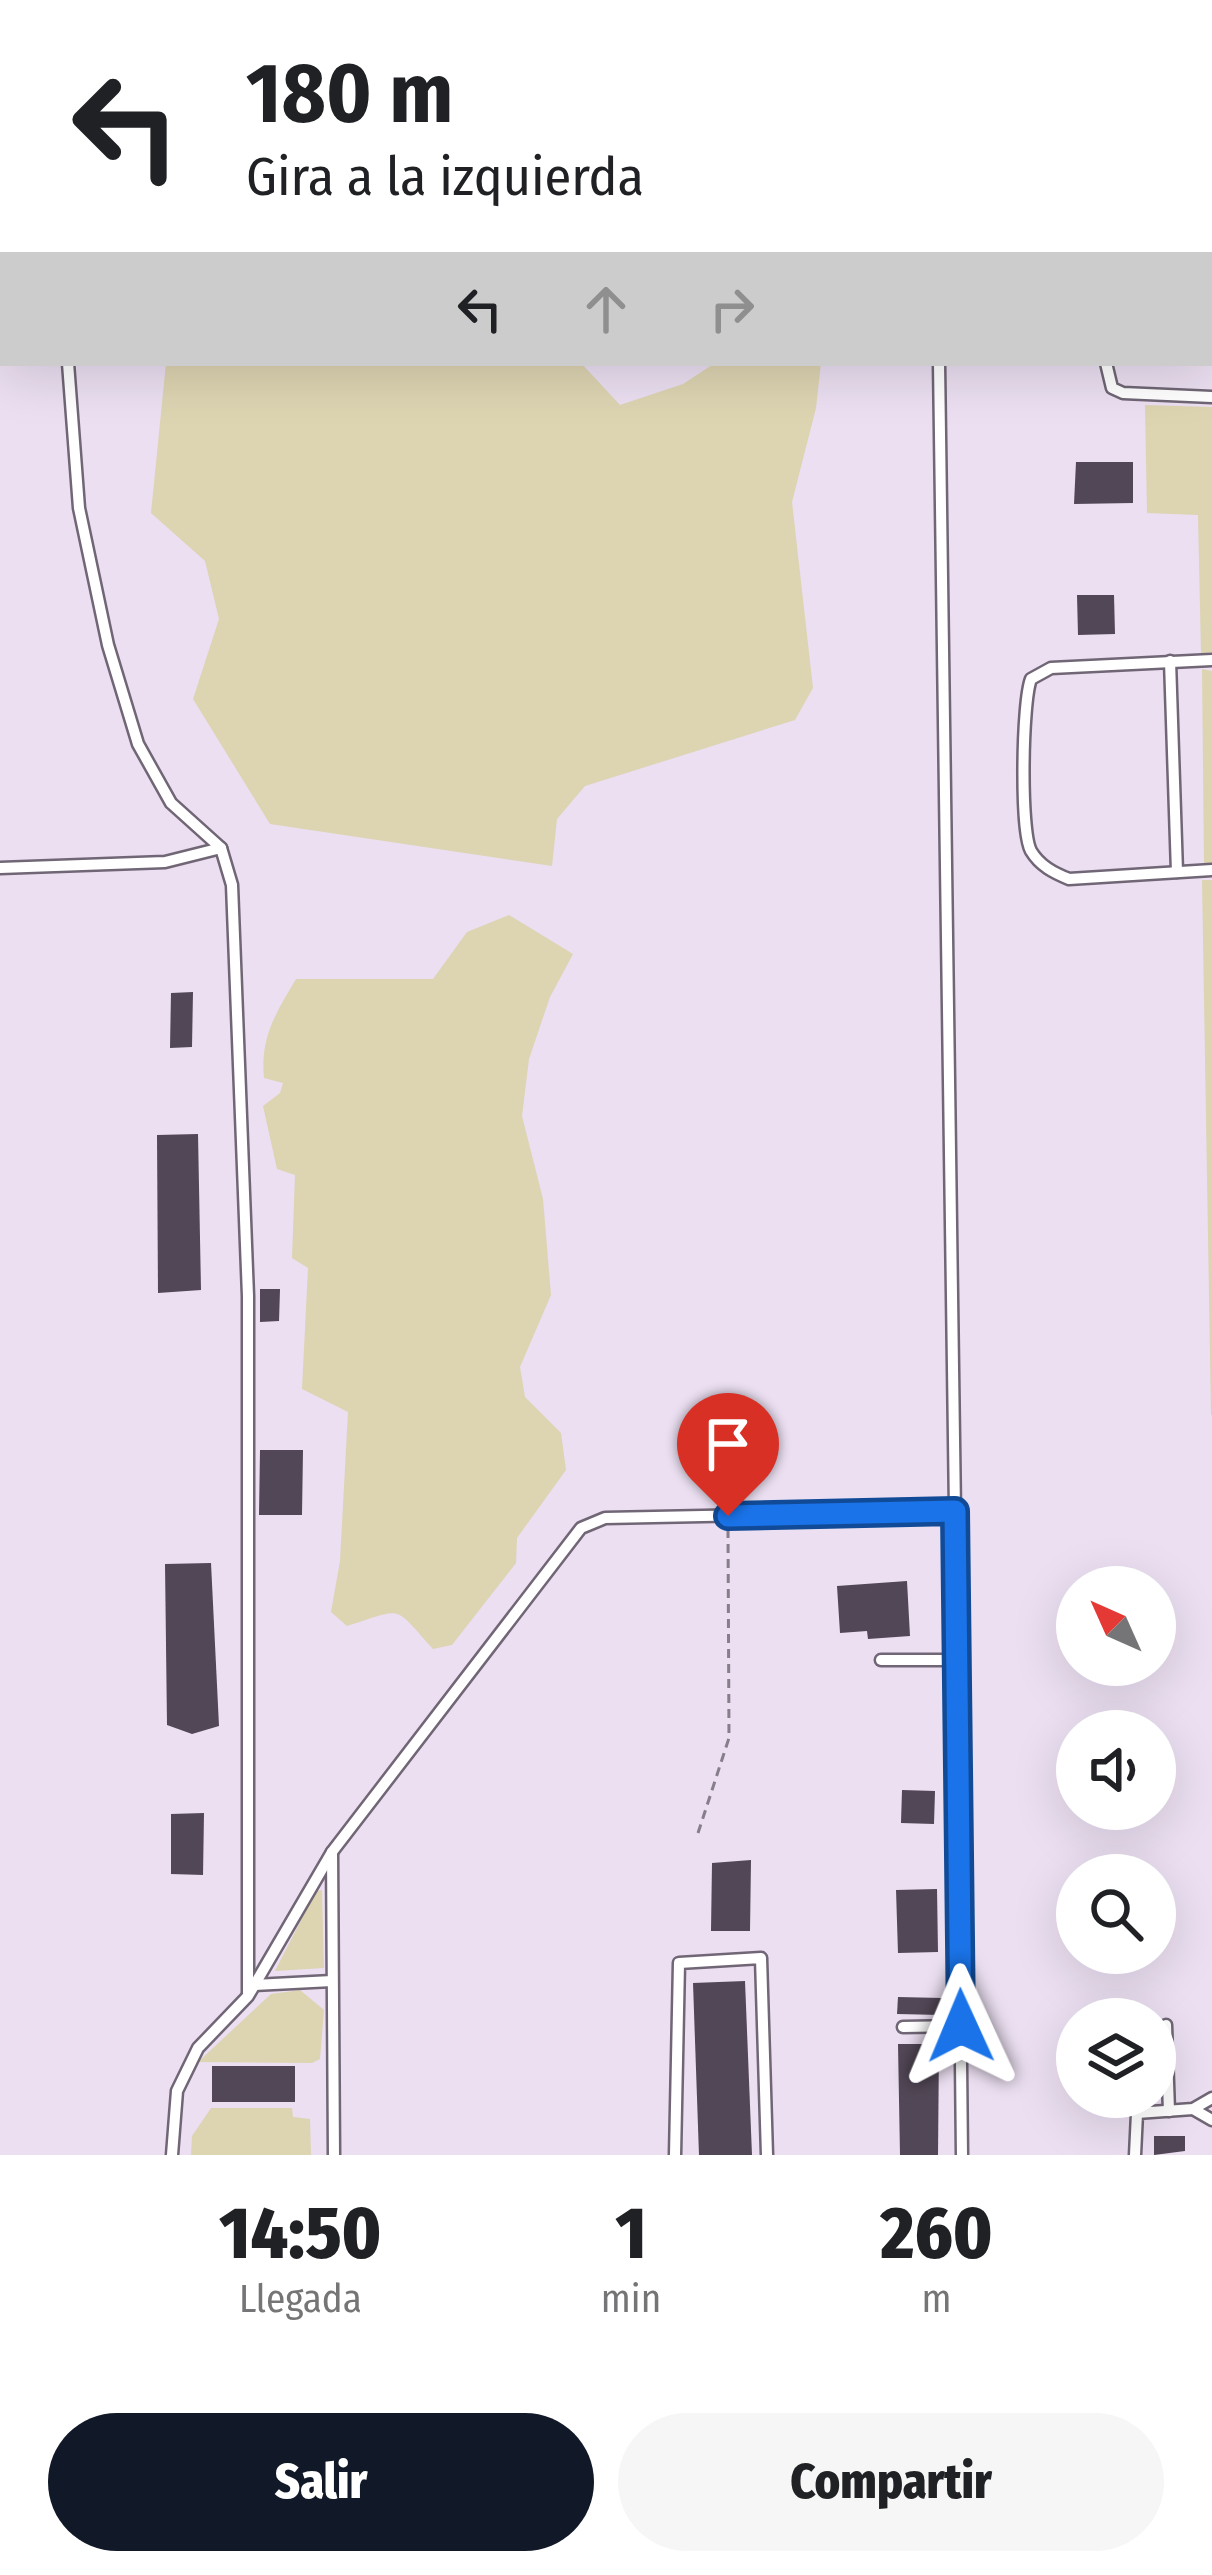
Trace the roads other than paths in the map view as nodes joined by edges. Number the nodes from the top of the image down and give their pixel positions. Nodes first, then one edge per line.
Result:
1 (68, 366) edge
2 (938, 366) edge
3 (1107, 366) edge
4 (1212, 397) edge
5 (1212, 660) edge
6 (1170, 661) junction
7 (220, 848) junction
8 (0, 868) edge
9 (1212, 870) edge
10 (1177, 872) junction
11 (955, 1511) junction
12 (881, 1660) dead end
13 (956, 1660) junction
14 (332, 1852) junction
15 (332, 1981) junction
16 (251, 1990) junction
17 (961, 2026) junction
18 (903, 2027) dead end
19 (1212, 2098) edge
20 (1192, 2109) junction
21 (1176, 2110) edge
22 (1137, 2118) edge
23 (1212, 2120) edge
24 (172, 2155) edge
25 (334, 2155) edge
26 (675, 2155) edge
27 (767, 2155) edge
28 (962, 2155) edge
29 (1135, 2155) edge

1 - 7 lane
2 - 11 lane
3 - 4 lane
5 - 6 lane
6 - 10 lane
6 - 10 lane
7 - 8 lane
7 - 16 lane
9 - 10 lane
11 - 13 lane
11 - 14 lane
12 - 13 lane
13 - 17 lane
14 - 15 lane
14 - 16 lane
15 - 16 lane
15 - 25 lane
16 - 24 lane
17 - 18 lane
17 - 28 lane
19 - 20 lane
20 - 21 lane
20 - 23 lane
22 - 29 lane
26 - 27 lane

